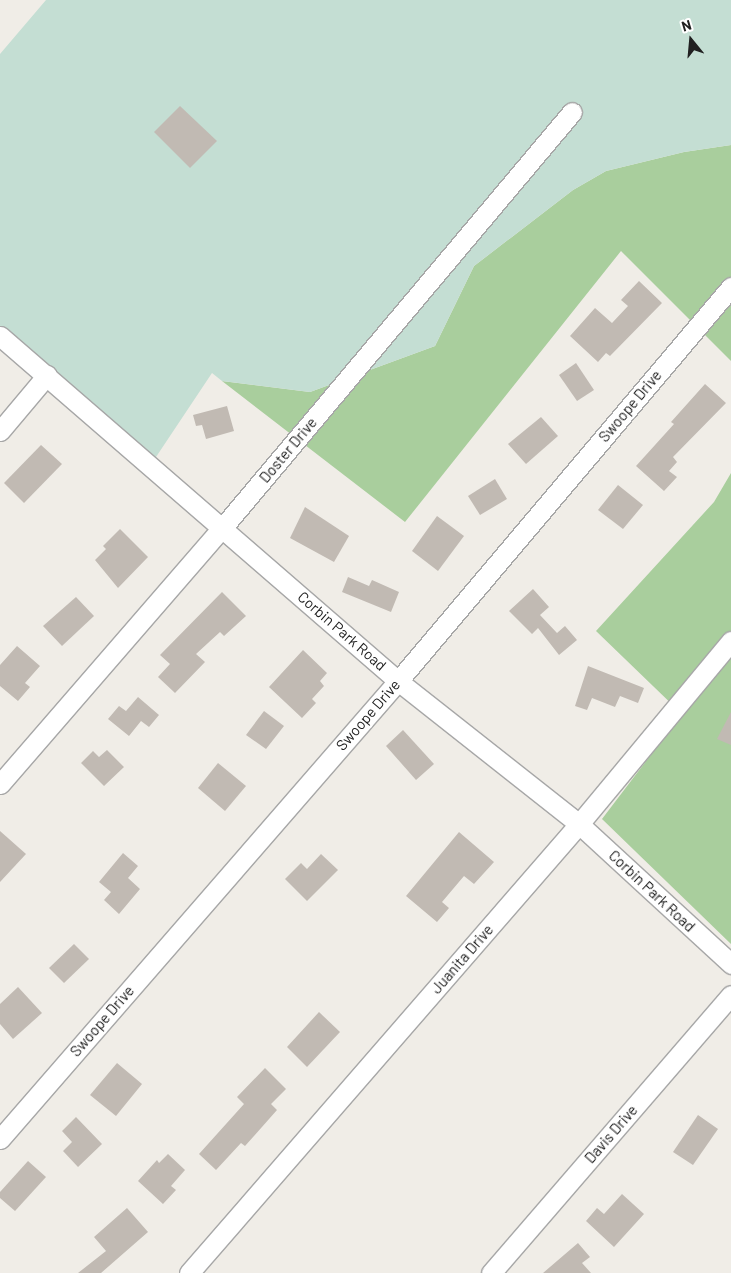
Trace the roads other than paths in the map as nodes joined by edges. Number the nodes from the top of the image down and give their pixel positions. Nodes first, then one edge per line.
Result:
1 (572, 112) dead end
2 (731, 287) edge
3 (0, 336) edge
4 (47, 375) junction
5 (0, 431) edge
6 (223, 528) junction
7 (731, 641) edge
8 (398, 681) junction
9 (0, 784) edge
10 (579, 824) junction
11 (731, 964) edge
12 (731, 995) edge
13 (0, 1139) edge
14 (189, 1273) edge
15 (491, 1273) edge

1 - 6 street, Doster Drive
2 - 8 street, Swoope Drive
3 - 4 street, Corbin Park Road
4 - 5 street
4 - 6 street, Corbin Park Road
6 - 8 street, Corbin Park Road
6 - 9 street, Doster Drive
7 - 10 street, Juanita Drive
8 - 10 street, Corbin Park Road
8 - 13 street, Swoope Drive
10 - 11 street, Corbin Park Road
10 - 14 street, Juanita Drive
12 - 15 street, Davis Drive

